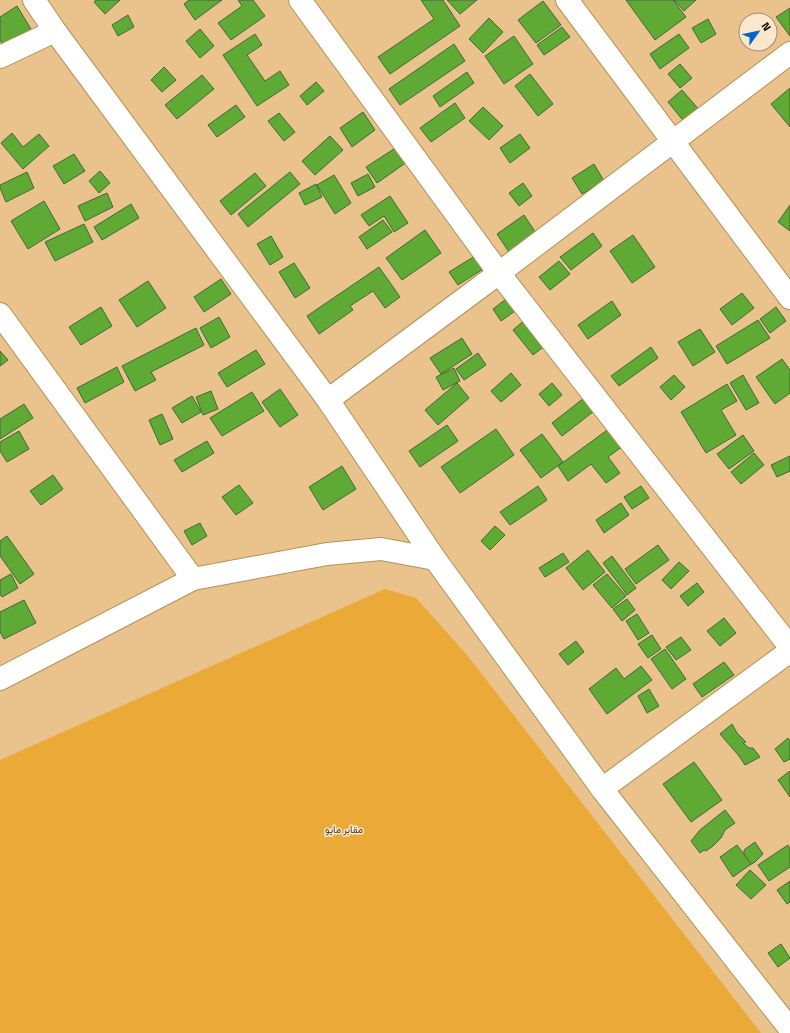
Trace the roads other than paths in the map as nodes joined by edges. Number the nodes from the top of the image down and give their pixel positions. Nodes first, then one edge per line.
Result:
1 (34, 0) edge
2 (300, 0) edge
3 (567, 0) edge
4 (55, 31) junction
5 (790, 53) edge
6 (0, 57) edge
7 (673, 141) junction
8 (499, 273) junction
9 (790, 298) edge
10 (0, 314) edge
11 (328, 400) junction
12 (435, 559) junction
13 (193, 580) junction
14 (790, 647) edge
15 (790, 651) edge
16 (0, 678) edge
17 (602, 789) junction
18 (790, 1029) edge

1 - 4 street
2 - 8 street
3 - 7 street
4 - 6 street
4 - 11 street
5 - 7 street
7 - 8 street
7 - 9 street
8 - 11 street
8 - 14 street
10 - 13 street
11 - 12 street
12 - 13 street
12 - 17 street
13 - 16 street
15 - 17 street
17 - 18 street

